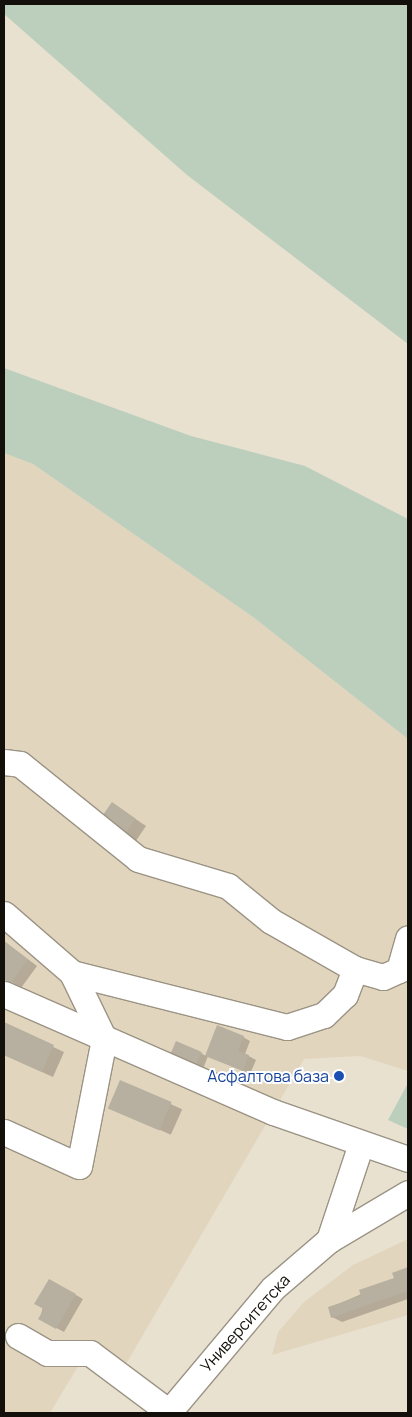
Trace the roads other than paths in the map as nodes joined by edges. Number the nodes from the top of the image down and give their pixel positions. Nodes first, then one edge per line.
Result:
1 (4, 762) edge
2 (4, 914) edge
3 (408, 938) edge
4 (356, 969) junction
5 (72, 973) junction
6 (4, 994) edge
7 (104, 1039) junction
8 (4, 1132) edge
9 (361, 1144) junction
10 (384, 1152) junction
11 (408, 1159) edge
12 (408, 1189) edge
13 (329, 1240) junction
14 (18, 1336) dead end
15 (169, 1413) edge

1 - 4 street
2 - 5 street
3 - 4 street
4 - 5 street
5 - 7 street
6 - 7 street
7 - 8 street
7 - 9 street
9 - 10 street
9 - 13 street
10 - 11 street
10 - 12 street
12 - 13 street, Университетска
13 - 15 street, Университетска
14 - 15 street

